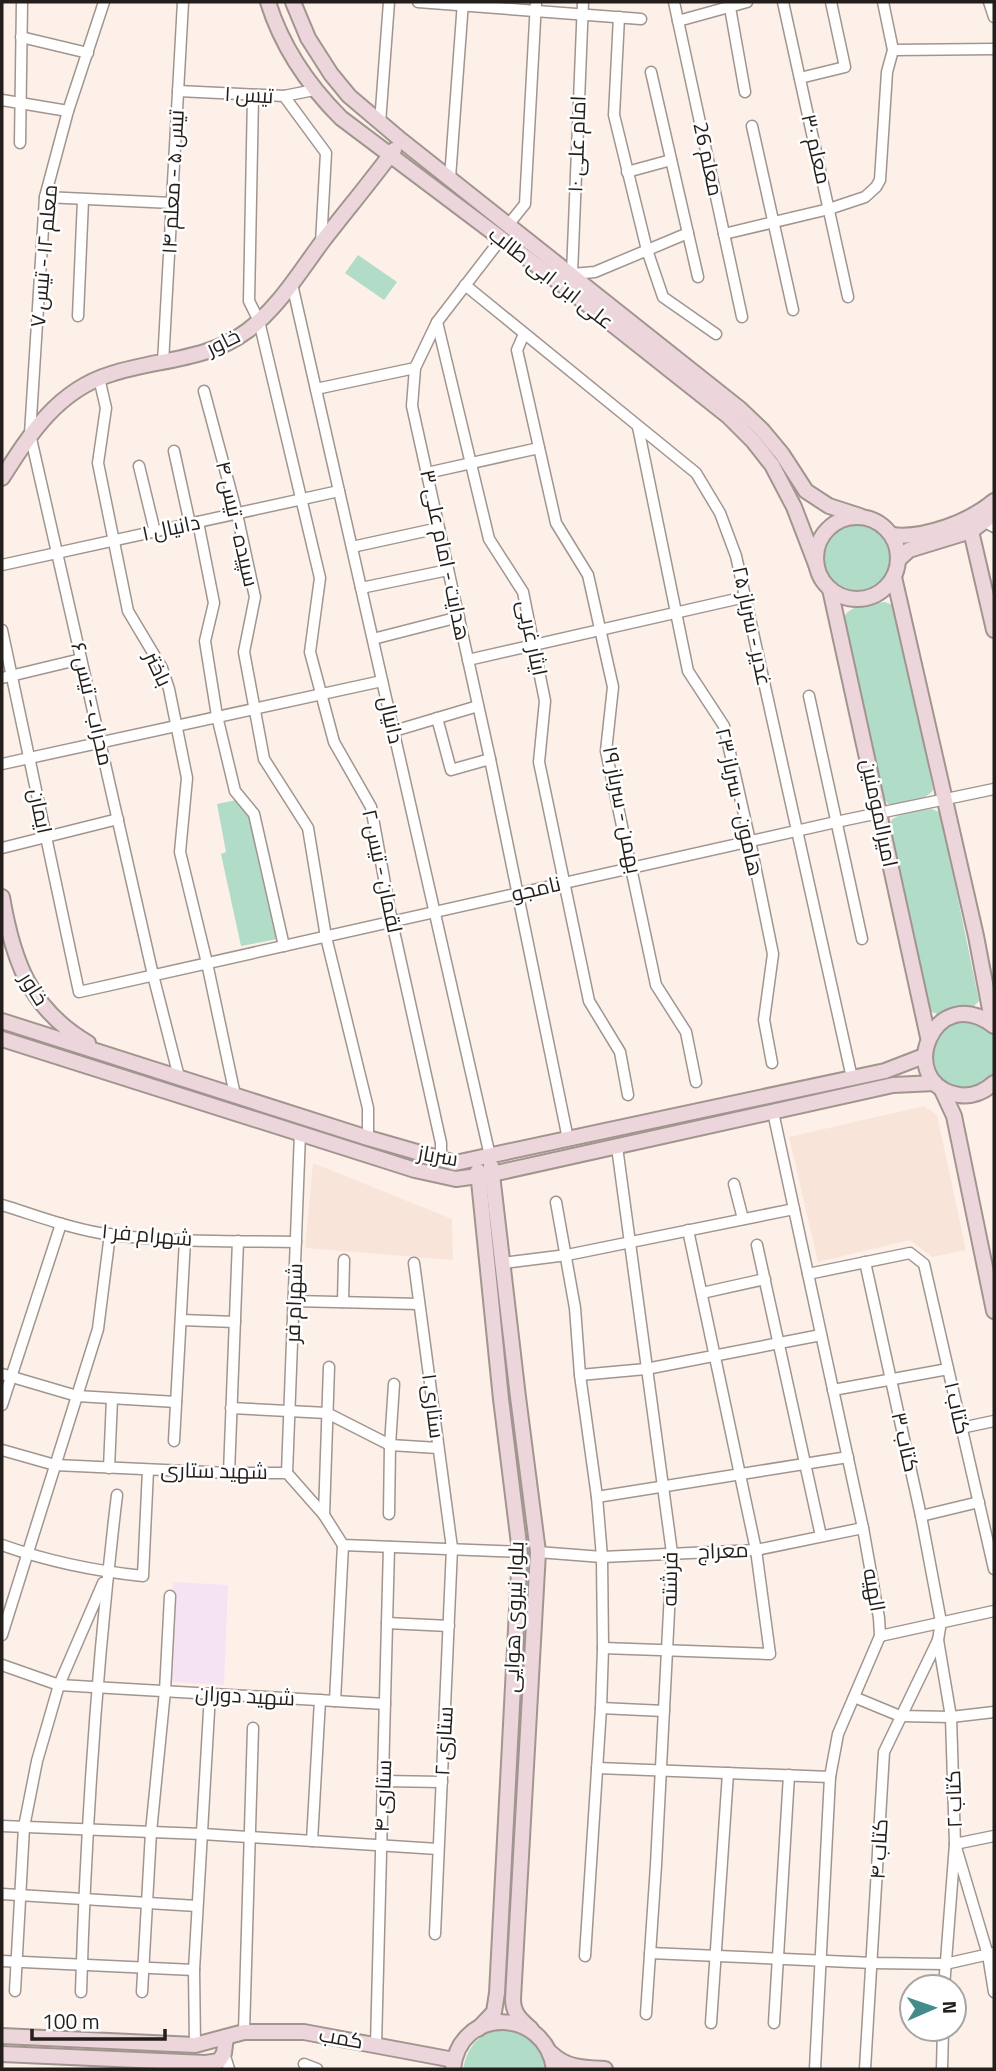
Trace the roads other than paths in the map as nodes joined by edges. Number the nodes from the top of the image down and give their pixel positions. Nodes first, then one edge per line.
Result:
1 (22, 2) edge
2 (104, 2) edge
3 (183, 2) edge
4 (268, 2) edge
5 (293, 2) edge
6 (389, 2) edge
7 (418, 2) edge
8 (583, 2) edge
9 (674, 2) edge
10 (747, 2) edge
11 (783, 2) edge
12 (831, 2) edge
13 (883, 2) edge
14 (989, 2) edge
15 (463, 3) edge
16 (729, 4) edge
17 (535, 6) edge
18 (582, 14) junction
19 (619, 17) junction
20 (994, 17) edge
21 (641, 19) dead end
22 (678, 21) junction
23 (21, 37) junction
24 (994, 49) edge
25 (893, 50) junction
26 (88, 53) junction
27 (651, 72) dead end
28 (800, 78) junction
29 (314, 90) junction
30 (178, 91) junction
31 (745, 92) dead end
32 (253, 96) junction
33 (284, 96) junction
34 (2, 100) edge
35 (20, 102) junction
36 (68, 111) junction
37 (380, 122) junction
38 (752, 125) dead end
39 (401, 140) junction
40 (20, 143) dead end
41 (390, 156) junction
42 (671, 160) junction
43 (627, 172) junction
44 (450, 178) junction
45 (45, 197) junction
46 (83, 200) junction
47 (172, 203) junction
48 (829, 209) junction
49 (774, 222) junction
50 (509, 224) junction
51 (688, 233) junction
52 (724, 234) junction
53 (501, 239) junction
54 (321, 244) junction
55 (648, 250) junction
56 (698, 277) dead end
57 (568, 280) junction
58 (292, 284) junction
59 (465, 285) junction
60 (848, 297) dead end
61 (793, 310) dead end
62 (79, 316) dead end
63 (742, 317) dead end
64 (259, 321) junction
65 (437, 322) junction
66 (524, 334) junction
67 (716, 334) dead end
68 (163, 363) junction
69 (415, 368) junction
70 (99, 379) junction
71 (316, 389) junction
72 (204, 391) dead end
73 (638, 426) junction
74 (30, 434) junction
75 (539, 448) junction
76 (174, 451) dead end
77 (470, 464) junction
78 (139, 466) dead end
79 (427, 473) junction
80 (2, 478) edge
81 (340, 491) junction
82 (303, 499) junction
83 (994, 501) edge
84 (237, 514) junction
85 (860, 516) junction
86 (988, 519) edge
87 (194, 523) junction
88 (439, 528) junction
89 (155, 531) junction
90 (971, 531) junction
91 (892, 535) junction
92 (114, 540) junction
93 (352, 547) junction
94 (57, 553) junction
95 (899, 559) junction
96 (2, 565) edge
97 (817, 567) junction
98 (448, 570) junction
99 (894, 577) junction
100 (361, 587) junction
101 (830, 589) junction
102 (745, 597) junction
103 (676, 612) junction
104 (459, 617) junction
105 (2, 630) edge
106 (601, 630) junction
107 (994, 630) edge
108 (373, 639) junction
109 (534, 645) junction
110 (81, 659) junction
111 (468, 660) junction
112 (7, 678) edge
113 (382, 681) junction
114 (321, 694) junction
115 (809, 696) dead end
116 (478, 706) junction
117 (254, 708) junction
118 (217, 716) junction
119 (437, 718) junction
120 (176, 724) junction
121 (394, 730) junction
122 (100, 741) junction
123 (29, 758) junction
124 (490, 759) junction
125 (2, 764) edge
126 (994, 789) edge
127 (945, 799) junction
128 (879, 812) junction
129 (118, 820) junction
130 (836, 822) junction
131 (796, 831) junction
132 (46, 838) junction
133 (750, 842) junction
134 (2, 848) edge
135 (633, 868) junction
136 (565, 883) junction
137 (518, 893) junction
138 (2, 897) edge
139 (435, 912) junction
140 (392, 922) junction
141 (326, 937) junction
142 (862, 939) dead end
143 (284, 946) junction
144 (207, 963) junction
145 (153, 975) junction
146 (79, 992) joint
147 (47, 1010) junction
148 (2, 1021) edge
149 (994, 1026) edge
150 (34, 1032) junction
151 (928, 1037) junction
152 (2, 1039) edge
153 (107, 1054) junction
154 (924, 1056) junction
155 (772, 1063) dead end
156 (179, 1077) junction
157 (852, 1078) junction
158 (696, 1082) dead end
159 (994, 1083) edge
160 (938, 1085) junction
161 (235, 1095) junction
162 (628, 1095) dead end
163 (769, 1095) junction
164 (773, 1112) junction
165 (306, 1118) junction
166 (300, 1133) junction
167 (368, 1138) junction
168 (568, 1139) junction
169 (617, 1146) junction
170 (483, 1157) junction
171 (441, 1161) junction
172 (485, 1176) junction
173 (734, 1184) dead end
174 (556, 1202) dead end
175 (2, 1205) edge
176 (794, 1209) junction
177 (743, 1219) junction
178 (61, 1224) junction
179 (688, 1230) junction
180 (110, 1234) junction
181 (185, 1240) junction
182 (238, 1241) junction
183 (296, 1242) junction
184 (629, 1242) junction
185 (757, 1245) dead end
186 (566, 1255) junction
187 (344, 1260) dead end
188 (865, 1262) junction
189 (414, 1263) dead end
190 (503, 1263) junction
191 (808, 1273) junction
192 (765, 1279) junction
193 (702, 1293) junction
194 (294, 1301) junction
195 (343, 1302) junction
196 (419, 1304) junction
197 (994, 1311) edge
198 (181, 1320) junction
199 (235, 1322) junction
200 (821, 1335) junction
201 (779, 1343) junction
202 (715, 1356) junction
203 (329, 1367) dead end
204 (646, 1369) junction
205 (948, 1370) junction
206 (7, 1375) edge
207 (580, 1375) junction
208 (891, 1379) junction
209 (394, 1384) dead end
210 (833, 1390) junction
211 (77, 1396) junction
212 (518, 1396) junction
213 (113, 1399) junction
214 (501, 1399) junction
215 (176, 1402) junction
216 (2, 1405) edge
217 (232, 1408) junction
218 (289, 1411) junction
219 (327, 1413) junction
220 (994, 1420) edge
221 (961, 1428) junction
222 (174, 1441) dead end
223 (390, 1445) junction
224 (438, 1448) junction
225 (2, 1450) edge
226 (848, 1457) junction
227 (55, 1465) junction
228 (805, 1465) junction
229 (109, 1468) junction
230 (148, 1470) junction
231 (229, 1473) junction
232 (287, 1473) junction
233 (740, 1476) junction
234 (662, 1487) junction
235 (117, 1496) dead end
236 (597, 1497) junction
237 (979, 1502) junction
238 (389, 1514) dead end
239 (324, 1516) junction
240 (921, 1516) junction
241 (863, 1528) junction
242 (821, 1536) junction
243 (2, 1545) edge
244 (343, 1545) junction
245 (389, 1547) junction
246 (452, 1548) junction
247 (756, 1550) junction
248 (520, 1552) junction
249 (538, 1552) junction
250 (672, 1553) junction
251 (27, 1554) junction
252 (602, 1557) junction
253 (994, 1569) edge
254 (107, 1573) junction
255 (170, 1596) dead end
256 (994, 1611) edge
257 (941, 1622) junction
258 (387, 1623) junction
259 (449, 1626) junction
260 (2, 1635) edge
261 (880, 1636) junction
262 (937, 1640) junction
263 (603, 1648) junction
264 (668, 1651) junction
265 (2, 1665) edge
266 (60, 1685) junction
267 (98, 1687) junction
268 (165, 1691) junction
269 (210, 1694) junction
270 (854, 1697) junction
271 (320, 1700) junction
272 (335, 1701) junction
273 (385, 1704) junction
274 (601, 1708) junction
275 (664, 1711) junction
276 (994, 1712) edge
277 (900, 1716) junction
278 (951, 1717) junction
279 (253, 1728) dead end
280 (597, 1768) junction
281 (661, 1771) junction
282 (729, 1773) junction
283 (789, 1775) junction
284 (830, 1777) junction
285 (383, 1781) junction
286 (442, 1782) junction
287 (2, 1826) edge
288 (24, 1827) junction
289 (90, 1829) junction
290 (150, 1832) junction
291 (202, 1834) junction
292 (994, 1836) edge
293 (250, 1837) junction
294 (312, 1841) junction
295 (955, 1844) junction
296 (381, 1845) junction
297 (438, 1849) junction
298 (2, 1894) edge
299 (20, 1895) junction
300 (86, 1899) junction
301 (148, 1902) junction
302 (197, 1906) junction
303 (435, 1934) dead end
304 (650, 1953) junction
305 (991, 1954) edge
306 (585, 1956) dead end
307 (716, 1957) junction
308 (778, 1959) junction
309 (2, 1961) edge
310 (819, 1961) junction
311 (17, 1962) junction
312 (873, 1963) junction
313 (945, 1964) junction
314 (82, 1965) junction
315 (145, 1968) junction
316 (194, 1970) junction
317 (945, 1973) edge
318 (15, 1991) dead end
319 (81, 1992) dead end
320 (142, 1992) dead end
321 (994, 1992) edge
322 (496, 2004) junction
323 (513, 2008) junction
324 (646, 2014) dead end
325 (711, 2023) dead end
326 (774, 2024) dead end
327 (478, 2029) junction
328 (531, 2029) junction
329 (244, 2032) junction
330 (2, 2036) edge
331 (226, 2037) junction
332 (74, 2040) junction
333 (943, 2043) edge
334 (195, 2045) junction
335 (376, 2045) junction
336 (225, 2053) junction
337 (551, 2053) junction
338 (2, 2054) edge
339 (61, 2062) edge
340 (304, 2064) dead end
341 (161, 2065) edge
342 (454, 2065) edge
343 (48, 2069) edge
344 (229, 2069) edge
345 (317, 2069) edge
346 (554, 2069) edge
347 (605, 2069) edge
348 (815, 2069) edge
349 (865, 2069) edge
350 (942, 2069) edge

1 - 23 street
2 - 26 street, معلم ۱۲ - تیس ۷
3 - 30 street, تیس ۵ - معلم ۱۴
4 - 29 street, علی ابن ابی طالب
5 - 37 street, علی ابن ابی طالب
6 - 37 street
7 - 15 street
8 - 18 street, امام علی ۱۰
9 - 22 street, معلم 26
10 - 16 street
11 - 28 street, معلم ۳۰
12 - 28 street
13 - 25 street
14 - 20 street
15 - 17 street
15 - 44 street
16 - 22 street
16 - 31 street
17 - 18 street
17 - 50 street
18 - 19 street
18 - 57 street, امام علی ۱۰
19 - 21 street
19 - 43 street
22 - 52 street, معلم 26
23 - 26 street
23 - 35 street
24 - 25 street
25 - 48 street
26 - 36 street, معلم ۱۲ - تیس ۷
27 - 42 street
28 - 48 street, معلم ۳۰
29 - 33 street
29 - 41 street, علی ابن ابی طالب
30 - 32 street, تیس ۱
30 - 47 street, تیس ۵ - معلم ۱۴
32 - 33 street, تیس ۱
32 - 64 street, لقمان - تیس ۲
33 - 54 street, تیس ۱
34 - 35 street
35 - 36 street
35 - 40 street
36 - 45 street, معلم ۱۲ - تیس ۷
37 - 39 street, علی ابن ابی طالب
38 - 49 street
39 - 41 street, خاور
39 - 44 street, علی ابن ابی طالب
41 - 53 street, علی ابن ابی طالب
41 - 54 street, خاور
42 - 43 street
42 - 51 street
43 - 55 street
44 - 50 street, علی ابن ابی طالب
45 - 46 street
45 - 74 street, معلم ۱۲ - تیس ۷
46 - 47 street
46 - 62 street
47 - 68 street, تیس ۵ - معلم ۱۴
48 - 49 street
48 - 60 street, معلم ۳۰
49 - 52 street
49 - 61 street
50 - 57 street, علی ابن ابی طالب
51 - 55 street
51 - 56 street
52 - 63 street, معلم 26
53 - 57 street, علی ابن ابی طالب
53 - 59 street, هدایت - امام علی ۳
54 - 58 street, خاور
55 - 57 street
55 - 67 street
57 - 85 street, علی ابن ابی طالب
57 - 97 street, علی ابن ابی طالب
58 - 64 street, خاور
58 - 71 street, دانیال
59 - 65 street, هدایت - امام علی ۳
59 - 66 street, غدیر - سرباز ۲۵
64 - 68 street, خاور
64 - 82 street, لقمان - تیس ۲
65 - 69 street, هدایت - امام علی ۳
65 - 77 street, ایثار غربی
66 - 73 street, غدیر - سرباز ۲۵
66 - 75 street, بهمن - سرباز ۱۹
68 - 70 street, خاور
69 - 71 street
69 - 79 street, هدایت - امام علی ۳
70 - 74 street, خاور
70 - 92 street, باختر
71 - 81 street, دانیال
72 - 84 street, سپیده - تیس ۴
73 - 102 street, غدیر - سرباز ۲۵
73 - 103 street, هامون - سرباز ۲۳
74 - 80 street, خاور
74 - 94 street, محراب - تیس ۶
75 - 77 street
75 - 106 street, بهمن - سرباز ۱۹
76 - 87 street
77 - 79 street
77 - 109 street, ایثار غربی
78 - 89 street
79 - 88 street, هدایت - امام علی ۳
81 - 82 street, دانیال ۱
81 - 93 street, دانیال
82 - 84 street, دانیال ۱
82 - 114 street, لقمان - تیس ۲
83 - 86 street
84 - 87 street, دانیال ۱
84 - 117 street, سپیده - تیس ۴
85 - 91 street
85 - 97 street
86 - 90 street
86 - 91 street
87 - 89 street, دانیال ۱
87 - 118 street
88 - 93 street
88 - 98 street, هدایت - امام علی ۳
89 - 92 street, دانیال ۱
90 - 95 street
90 - 107 street
91 - 95 street
92 - 94 street, دانیال ۱
92 - 120 street, باختر
93 - 100 street, دانیال
94 - 96 street, دانیال ۱
94 - 110 street, محراب - تیس ۶
95 - 99 street
97 - 101 street
98 - 100 street
98 - 104 street, هدایت - امام علی ۳
99 - 101 street
99 - 127 street
100 - 108 street, دانیال
101 - 128 street, امیرالمومنین
102 - 103 street
102 - 131 street, غدیر - سرباز ۲۵
103 - 106 street
103 - 133 street, هامون - سرباز ۲۳
104 - 108 street
104 - 111 street, هدایت - امام علی ۳
105 - 112 street, ایمان
106 - 109 street
106 - 135 street, بهمن - سرباز ۱۹
108 - 113 street, دانیال
109 - 111 street
109 - 136 street, ایثار غربی
110 - 112 street
110 - 122 street, محراب - تیس ۶
111 - 116 street, هدایت - امام علی ۳
112 - 123 street, ایمان
113 - 114 street
113 - 121 street, دانیال
114 - 117 street
114 - 140 street, لقمان - تیس ۲
115 - 130 street
116 - 119 street
116 - 124 street, هدایت - امام علی ۳
117 - 118 street
117 - 141 street, سپیده - تیس ۴
118 - 120 street
118 - 143 street
119 - 121 street
119 - 124 street
120 - 122 street
120 - 144 street, باختر
121 - 139 street, دانیال
122 - 123 street
122 - 129 street, محراب - تیس ۶
123 - 125 street
123 - 132 street, ایمان
124 - 137 street, هدایت - امام علی ۳
126 - 127 street, نامجو
127 - 128 street, نامجو
127 - 149 street
128 - 130 street, نامجو
128 - 151 street, امیرالمومنین
129 - 132 street
129 - 145 street, محراب - تیس ۶
130 - 131 street, نامجو
130 - 142 street
131 - 133 street, نامجو
131 - 157 street, غدیر - سرباز ۲۵
132 - 134 street
132 - 146 street, ایمان
133 - 135 street, نامجو
133 - 155 street, هامون - سرباز ۲۳
135 - 136 street, نامجو
135 - 158 street, بهمن - سرباز ۱۹
136 - 137 street, نامجو
136 - 162 street, ایثار غربی
137 - 139 street, نامجو
137 - 168 street, هدایت - امام علی ۳
138 - 147 street, خاور
139 - 140 street, نامجو
139 - 170 street, دانیال
140 - 141 street, نامجو
140 - 171 street, لقمان - تیس ۲
141 - 143 street, نامجو
141 - 167 street, سپیده - تیس ۴
143 - 144 street, نامجو
144 - 145 street, نامجو
144 - 161 street, باختر
145 - 146 street, نامجو
145 - 156 street, محراب - تیس ۶
147 - 150 street
147 - 153 street, خاور
148 - 150 street, سرباز
149 - 151 street
150 - 153 street, سرباز
151 - 154 street
152 - 166 street, سرباز
153 - 156 street, سرباز
154 - 157 street, سرباز
154 - 160 street
156 - 161 street, سرباز
157 - 163 street, سرباز
159 - 160 street, سرباز
160 - 164 street, سرباز
160 - 197 street
161 - 165 street, سرباز
163 - 164 street
163 - 168 street, سرباز
164 - 169 street, سرباز
164 - 176 street, الهیه
165 - 166 street
165 - 167 street, سرباز
166 - 172 street, سرباز
166 - 183 street, شهرام فر
167 - 171 street, سرباز
168 - 170 street, سرباز
169 - 172 street, سرباز
169 - 184 street, فرشته
170 - 171 street, سرباز
170 - 172 street
172 - 190 street, بلوار نیروی هوایی
172 - 214 street, بلوار نیروی هوایی
173 - 177 street
174 - 186 street
175 - 178 street, شهرام فر ۱
176 - 177 street
176 - 191 street, الهیه
177 - 179 street
178 - 180 street, شهرام فر ۱
178 - 206 street
179 - 184 street
179 - 193 street
180 - 181 street, شهرام فر ۱
180 - 211 street
181 - 182 street, شهرام فر ۱
181 - 198 street
182 - 183 street, شهرام فر ۱
182 - 199 street
183 - 194 street, شهرام فر
184 - 186 street
184 - 204 street, فرشته
185 - 192 street
186 - 190 street
186 - 207 street
187 - 195 street
188 - 191 street
188 - 205 street, کتاب ۱
188 - 208 street, کتاب ۳
189 - 196 street, ستاری ۱
190 - 212 street, بلوار نیروی هوایی
191 - 200 street, الهیه
192 - 193 street
192 - 201 street
193 - 202 street
194 - 195 street
194 - 218 street, شهرام فر
195 - 196 street
196 - 224 street, ستاری ۱
198 - 199 street
198 - 215 street
199 - 217 street
200 - 201 street
200 - 210 street, الهیه
201 - 202 street
201 - 228 street
202 - 204 street
202 - 233 street
203 - 219 street
204 - 207 street
204 - 234 street, فرشته
205 - 208 street
205 - 221 street, کتاب ۱
206 - 211 street
206 - 216 street
207 - 236 street
208 - 210 street
208 - 240 street, کتاب ۳
209 - 223 street
210 - 226 street, الهیه
211 - 213 street
211 - 227 street
212 - 214 street
212 - 249 street, بلوار نیروی هوایی
213 - 215 street
213 - 229 street
214 - 248 street, بلوار نیروی هوایی
215 - 222 street
217 - 218 street
217 - 231 street
218 - 219 street
218 - 232 street, شهرام فر
219 - 223 street
219 - 239 street
220 - 221 street
221 - 237 street, کتاب ۱
223 - 224 street
223 - 238 street
224 - 246 street, ستاری ۱
225 - 227 street, شهید ستاری
226 - 228 street
226 - 241 street, الهیه
227 - 229 street, شهید ستاری
227 - 251 street
228 - 233 street
228 - 242 street
229 - 230 street, شهید ستاری
230 - 231 street, شهید ستاری
230 - 254 street
231 - 232 street, شهید ستاری
232 - 239 street, شهید ستاری
233 - 234 street
233 - 247 street
234 - 236 street
234 - 250 street, فرشته
235 - 254 street
236 - 252 street
237 - 240 street
237 - 253 street, کتاب ۱
239 - 244 street, شهید ستاری
240 - 257 street, کتاب ۳
241 - 242 street, معراج
241 - 261 street, الهیه
242 - 247 street, معراج
243 - 251 street
244 - 245 street
244 - 272 street
245 - 246 street
245 - 258 street, ستاری ۴
246 - 248 street
246 - 259 street, ستاری ۲
247 - 250 street, معراج
247 - 264 street
248 - 249 street
248 - 322 street, بلوار نیروی هوایی
249 - 252 street, معراج
249 - 323 street, بلوار نیروی هوایی
250 - 252 street, معراج
250 - 264 street, فرشته
251 - 254 street
251 - 260 street
252 - 263 street
254 - 266 street
254 - 267 street
255 - 268 street
256 - 257 street
257 - 261 street
257 - 262 street
258 - 259 street
258 - 273 street, ستاری ۴
259 - 286 street, ستاری ۲
261 - 270 street, الهیه
262 - 277 street, کتاب ۴
262 - 278 street, کتاب ۲
263 - 264 street
263 - 274 street
264 - 275 street, فرشته
265 - 266 street, شهید دوران
266 - 267 street, شهید دوران
266 - 288 street
267 - 268 street, شهید دوران
267 - 289 street
268 - 269 street, شهید دوران
268 - 290 street
269 - 271 street, شهید دوران
269 - 291 street
270 - 277 street
270 - 284 street, الهیه
271 - 272 street, شهید دوران
271 - 294 street
272 - 273 street, شهید دوران
273 - 285 street, ستاری ۴
274 - 275 street
274 - 280 street
275 - 281 street, فرشته
276 - 278 street
277 - 278 street
277 - 312 street, کتاب ۴
278 - 295 street, کتاب ۲
279 - 293 street
280 - 281 street
280 - 306 street
281 - 282 street
281 - 304 street, فرشته
282 - 283 street
282 - 307 street
283 - 284 street
283 - 308 street
284 - 310 street, الهیه
285 - 286 street
285 - 296 street, ستاری ۴
286 - 297 street, ستاری ۲
287 - 288 street
288 - 289 street
288 - 299 street
289 - 290 street
289 - 300 street
290 - 291 street
290 - 301 street
291 - 293 street
291 - 302 street
292 - 295 street
293 - 294 street
293 - 329 street
294 - 296 street
295 - 305 street, کتاب ۲
295 - 313 street
296 - 297 street
296 - 335 street, ستاری ۴
297 - 303 street, ستاری ۲
298 - 299 street
299 - 300 street
299 - 311 street
300 - 301 street
300 - 314 street
301 - 302 street
301 - 315 street
302 - 316 street
304 - 307 street
304 - 324 street, فرشته
305 - 313 street
305 - 321 street, کتاب ۲
307 - 308 street
307 - 325 street
308 - 310 street
308 - 326 street
309 - 311 street
310 - 312 street
310 - 348 street, الهیه
311 - 314 street
311 - 318 street
312 - 313 street
312 - 349 street, کتاب ۴
313 - 317 street
314 - 315 street
314 - 319 street
315 - 316 street
315 - 320 street
316 - 334 street
322 - 323 street
322 - 327 street
323 - 328 street
327 - 328 street
327 - 342 street
328 - 337 street
329 - 331 street, کمب
329 - 335 street, کمب
330 - 332 street, کمب
331 - 334 street, کمب
331 - 336 street
332 - 334 street, کمب
332 - 339 street
333 - 350 street
335 - 342 street, کمب
336 - 341 street
336 - 344 street
337 - 346 street
337 - 347 street
338 - 339 street
339 - 341 street
339 - 343 street
340 - 345 street

